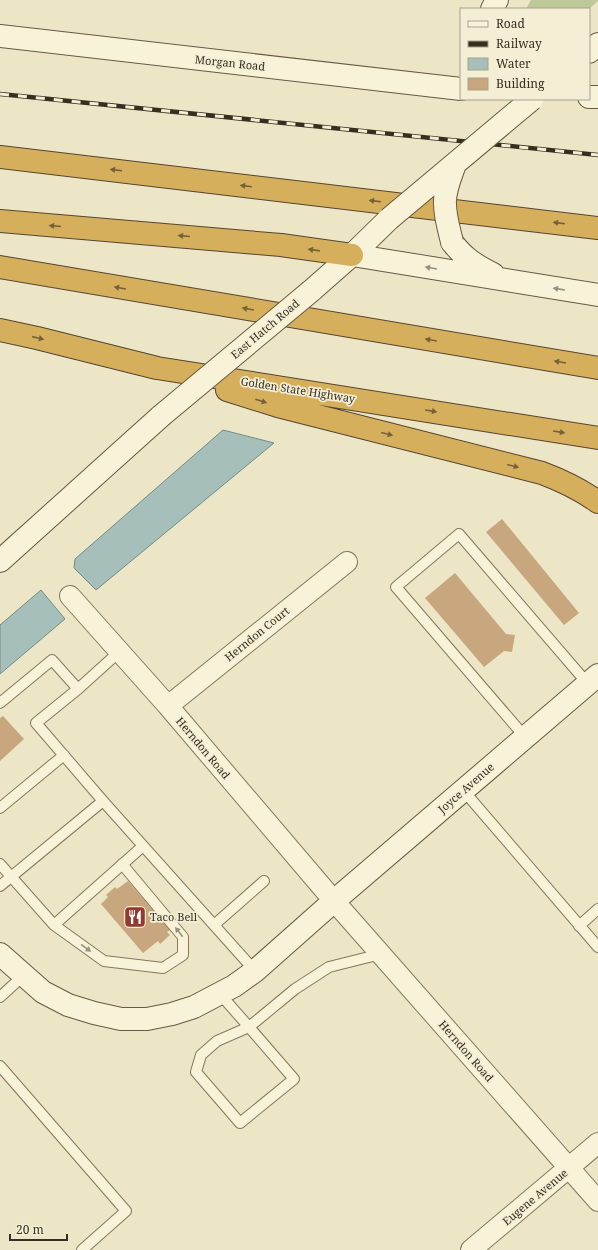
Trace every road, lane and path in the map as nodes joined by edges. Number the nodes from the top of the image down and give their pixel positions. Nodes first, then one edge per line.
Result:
1 (0, 36) edge
2 (460, 89) edge
3 (531, 100) edge
4 (0, 157) edge
5 (455, 164) junction
6 (0, 221) edge
7 (598, 228) edge
8 (352, 255) junction
9 (0, 267) edge
10 (504, 280) junction
11 (598, 296) edge
12 (0, 330) edge
13 (157, 368) junction
14 (598, 368) edge
15 (598, 438) edge
16 (598, 502) edge
17 (0, 561) edge
18 (347, 562) dead end
19 (70, 596) dead end
20 (120, 652) junction
21 (593, 679) edge
22 (78, 689) junction
23 (0, 703) edge
24 (168, 706) junction
25 (525, 737) junction
26 (64, 755) junction
27 (462, 790) junction
28 (104, 801) junction
29 (0, 808) edge
30 (143, 846) junction
31 (0, 864) edge
32 (122, 864) junction
33 (12, 877) junction
34 (264, 881) dead end
35 (0, 886) edge
36 (334, 901) junction
37 (598, 909) edge
38 (54, 925) junction
39 (214, 925) junction
40 (580, 926) junction
41 (598, 947) edge
42 (0, 954) edge
43 (381, 954) junction
44 (255, 971) junction
45 (24, 976) junction
46 (220, 994) junction
47 (0, 997) edge
48 (249, 1027) junction
49 (0, 1066) edge
50 (598, 1143) edge
51 (570, 1168) junction
52 (598, 1201) edge
53 (82, 1250) edge
54 (471, 1250) edge

1 - 2 main road, Morgan Road
3 - 5 main road, East Hatch Road, bridge
7 -> 4 highway
5 - 8 main road, East Hatch Road, bridge
5 - 10 main road, bridge
8 -> 6 highway
10 -> 8 main road
8 - 17 main road, East Hatch Road, bridge
14 -> 9 highway
11 -> 10 main road
12 -> 13 highway, Golden State Highway
13 -> 15 highway, Golden State Highway
13 -> 16 highway
18 - 24 street, Herndon Court
19 - 20 street, Herndon Road
20 - 22 lane
20 - 24 street, Herndon Road
21 - 25 main road, Joyce Avenue
21 - 25 lane
22 - 23 lane
22 - 26 lane
24 - 36 street, Herndon Road
25 - 27 main road, Joyce Avenue
26 - 28 lane
26 - 29 lane
27 - 36 main road, Joyce Avenue
27 - 40 lane
28 - 30 lane
28 - 33 lane
30 - 32 lane
30 - 39 lane
31 - 33 lane
32 - 38 lane
38 -> 32 lane
33 - 35 lane
33 - 38 lane
34 - 39 lane
36 - 43 street, Herndon Road
36 - 44 main road
37 - 40 lane
39 - 44 lane
40 - 41 lane
42 - 45 main road
43 - 48 lane
43 - 51 street, Herndon Road
44 - 46 main road
45 - 46 main road
45 - 47 lane
46 - 48 lane
48 - 48 lane
49 - 53 lane
50 - 51 street, Eugene Avenue
51 - 52 street, Herndon Road
51 - 54 street, Eugene Avenue

